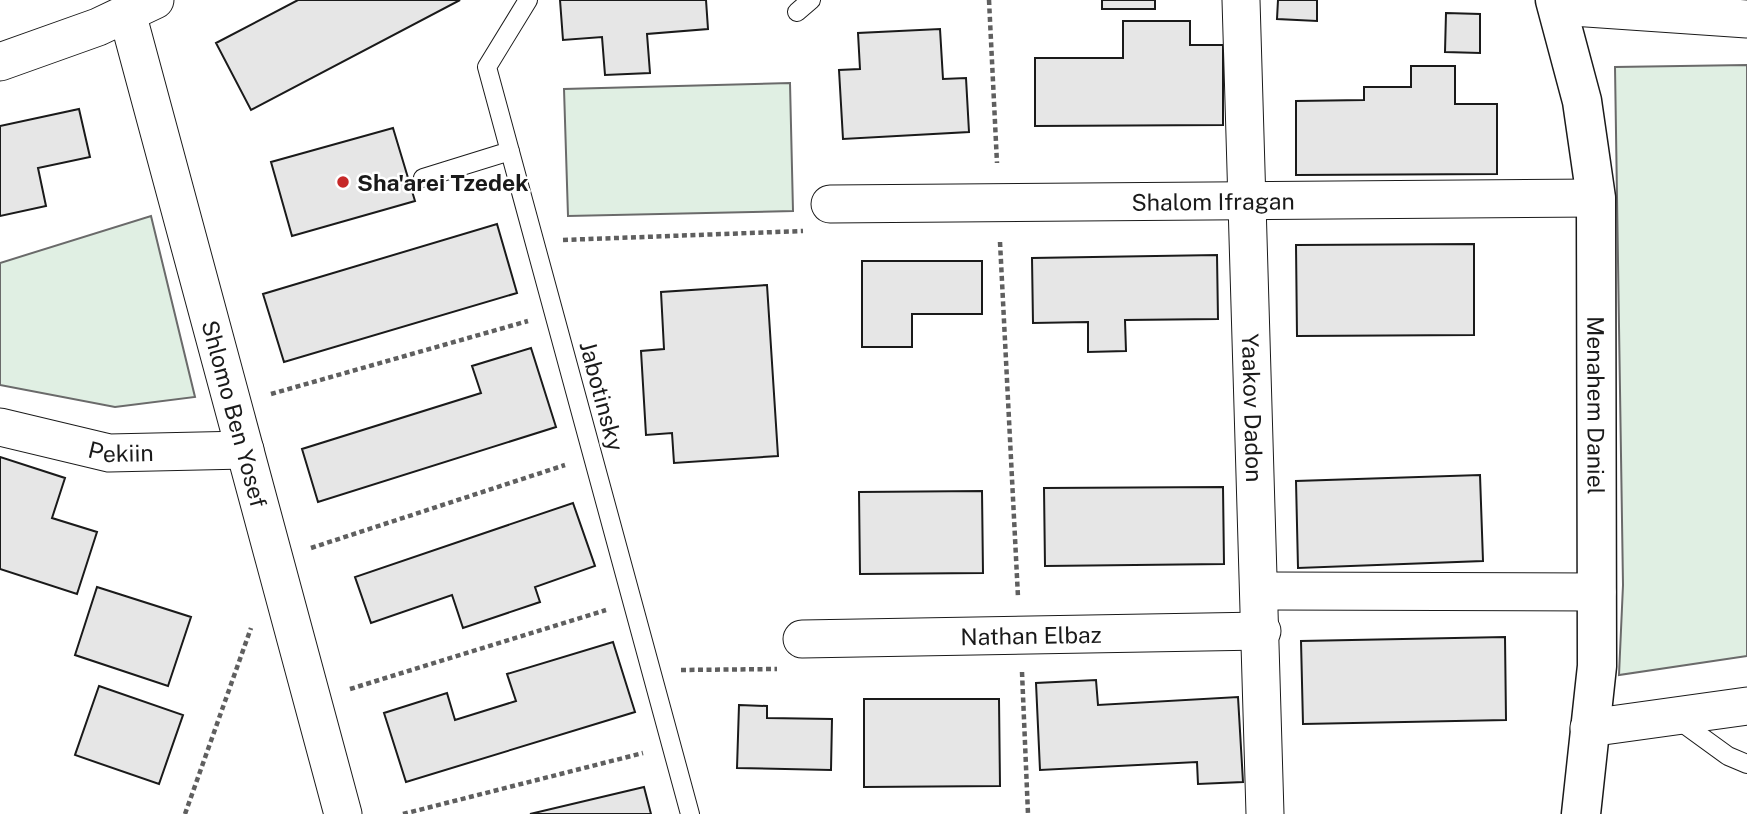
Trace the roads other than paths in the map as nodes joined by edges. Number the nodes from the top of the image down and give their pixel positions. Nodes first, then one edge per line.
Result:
1 (528, 0) edge
2 (1241, 0) edge
3 (1556, 3) edge
4 (141, 6) edge
5 (1747, 19) edge
6 (0, 62) edge
7 (510, 151) junction
8 (423, 178) dead end
9 (1596, 198) junction
10 (1248, 201) junction
11 (830, 204) road end
12 (0, 427) edge
13 (245, 450) junction
14 (1260, 592) junction
15 (1597, 592) junction
16 (1262, 631) junction
17 (802, 639) road end
18 (1747, 706) edge
19 (1673, 716) junction
20 (1589, 729) junction
21 (1747, 764) edge
22 (343, 814) edge
23 (690, 814) edge
24 (1265, 814) edge
25 (1581, 814) edge

1 - 7 lane, Jabotinsky
2 - 10 street, Yaakov Dadon
3 - 5 street
3 - 9 street, Menahem Daniel
4 - 6 street
4 - 13 street, Shlomo Ben Yosef
7 - 8 lane
7 - 23 lane, Jabotinsky
9 - 10 street, Shalom Ifragan
9 - 15 street, Menahem Daniel
10 - 11 street, Shalom Ifragan
10 - 14 street, Yaakov Dadon
12 - 13 street, Pekiin
13 - 22 street, Shlomo Ben Yosef
14 - 15 street
14 - 16 street, Yaakov Dadon
15 - 20 street, Menahem Daniel
16 - 17 street, Nathan Elbaz
16 - 24 street, Yaakov Dadon
18 - 19 street
19 - 20 street
19 - 21 lane
20 - 25 street, Menahem Daniel

